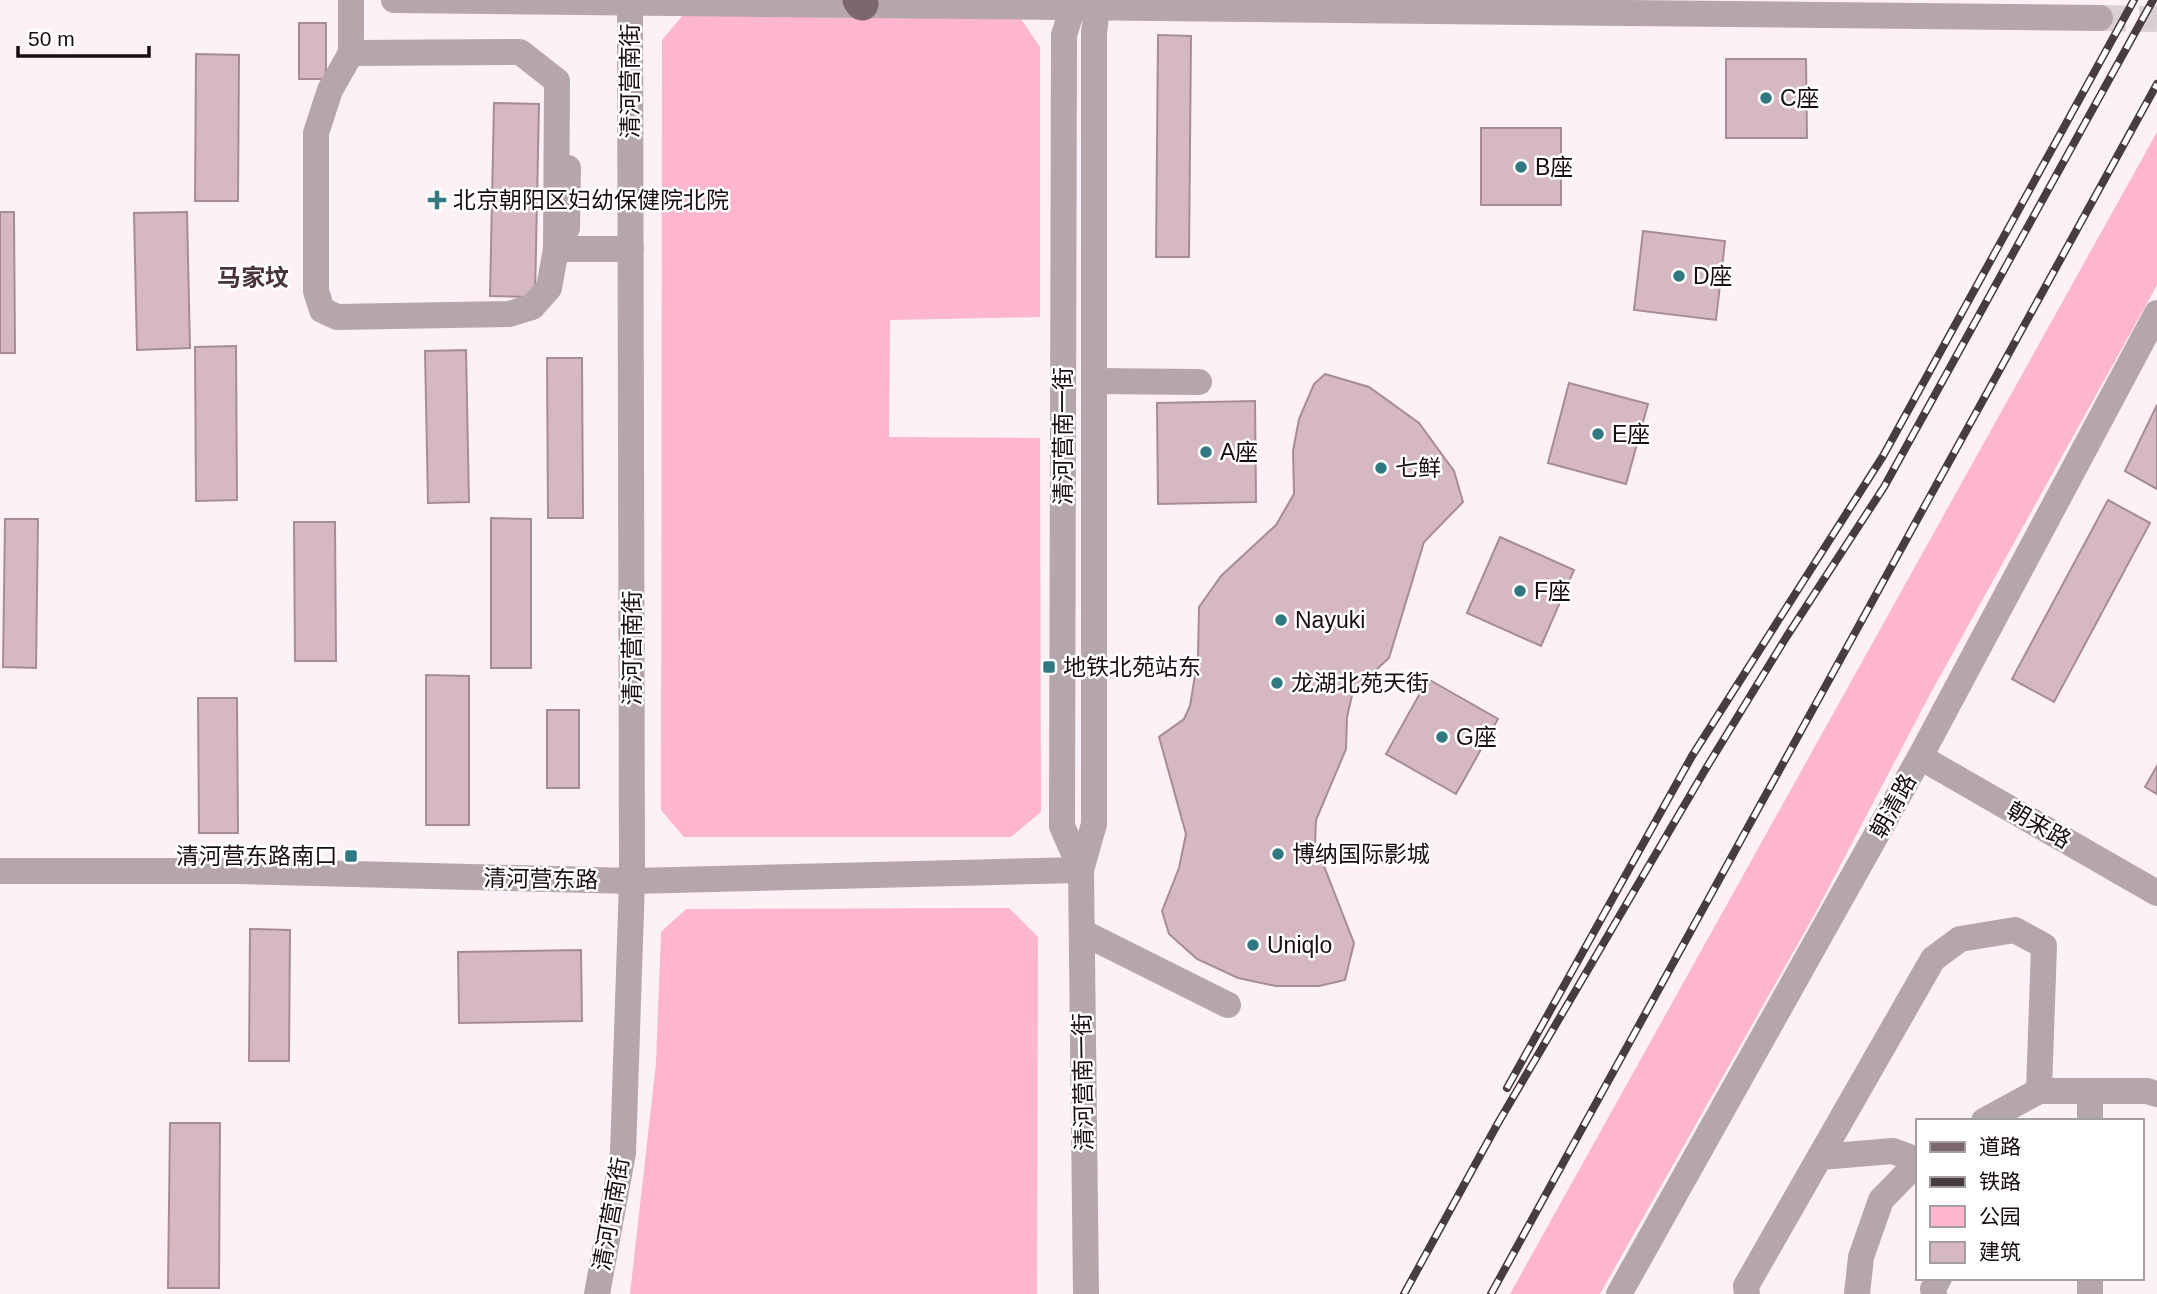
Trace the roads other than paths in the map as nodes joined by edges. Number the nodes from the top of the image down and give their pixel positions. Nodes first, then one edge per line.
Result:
1 (351, 0) edge
2 (394, 0) edge
3 (630, 1) edge
4 (861, 2) edge
5 (1086, 3) edge
6 (2100, 18) tunnel mouth
7 (351, 53) junction
8 (330, 90) junction
9 (568, 169) dead end
10 (330, 205) dead end
11 (556, 249) junction
12 (631, 249) junction
13 (2157, 313) edge
14 (1094, 382) junction
15 (1199, 382) dead end
16 (1920, 757) junction
17 (1081, 870) junction
18 (0, 871) edge
19 (632, 881) junction
20 (2157, 893) edge
21 (1082, 932) junction
22 (1228, 1006) dead end
23 (2039, 1091) junction
24 (2090, 1091) junction
25 (2157, 1094) edge
26 (1997, 1117) edge
27 (2090, 1119) edge
28 (1820, 1157) junction
29 (1916, 1162) edge
30 (1916, 1163) edge
31 (597, 1294) edge
32 (1086, 1294) edge
33 (1619, 1294) edge
34 (1747, 1294) edge
35 (1857, 1294) edge

1 - 7 street
2 - 3 street
3 - 4 street
3 - 12 street, 清河营南街
4 - 5 street
5 - 6 street
5 - 14 street, 清河营南一街
5 - 17 street, 清河营南一街
7 - 8 street
7 - 11 street
8 - 10 street
8 - 11 street
9 - 11 street
11 - 12 street
12 - 19 street, 清河营南街
13 - 16 street, 朝清路
14 - 15 street
14 - 17 street, 清河营南一街
16 - 20 street, 朝来路
16 - 33 street, 朝清路
17 - 19 street, 清河营东路
17 - 21 street, 清河营南一街
18 - 19 street, 清河营东路
19 - 31 street, 清河营南街
21 - 22 street
21 - 32 street, 清河营南一街
23 - 24 street
23 - 26 street
23 - 28 street
24 - 25 street
24 - 27 street
28 - 29 street
28 - 34 street
30 - 35 street

